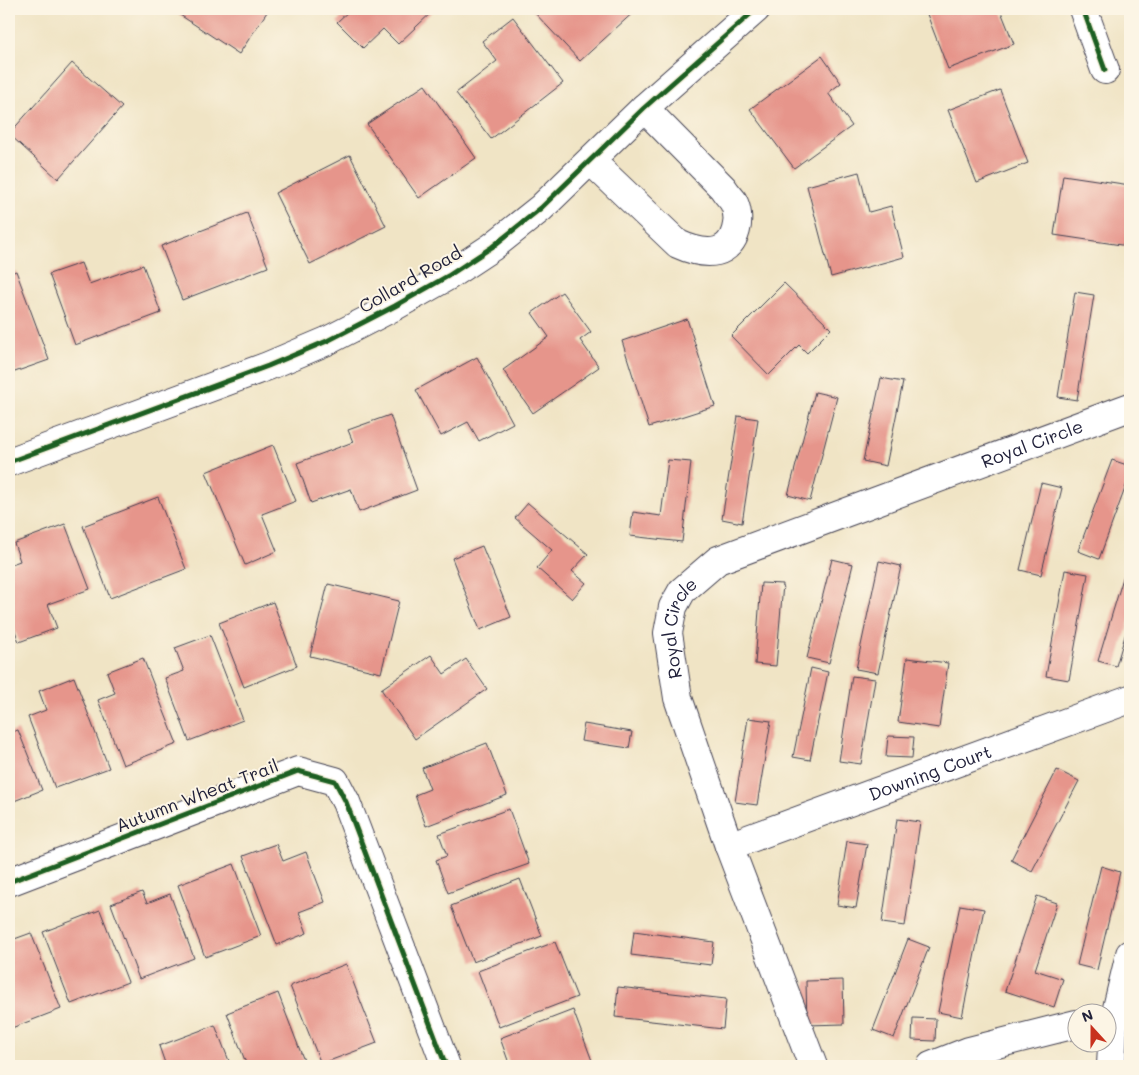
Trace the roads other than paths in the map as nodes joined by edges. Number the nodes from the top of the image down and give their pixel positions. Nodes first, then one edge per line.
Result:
1 (756, 9) edge
2 (1083, 9) edge
3 (1105, 70) dead end
4 (644, 108) junction
5 (591, 161) junction
6 (1130, 407) edge
7 (9, 462) edge
8 (1130, 699) edge
9 (729, 846) junction
10 (9, 882) edge
11 (1130, 954) edge
12 (1115, 1002) edge
13 (1066, 1027) edge
14 (1112, 1052) edge
15 (446, 1066) edge
16 (813, 1066) edge
17 (931, 1066) edge
18 (1111, 1066) edge

1 - 4 street, Collard Road
2 - 3 street
4 - 5 street, Collard Road
4 - 5 street
5 - 7 street, Collard Road
6 - 9 street, Royal Circle
8 - 9 street, Downing Court
9 - 16 street, Royal Circle
10 - 15 street, Autumn Wheat Trail
11 - 12 street
13 - 17 street
14 - 18 street

